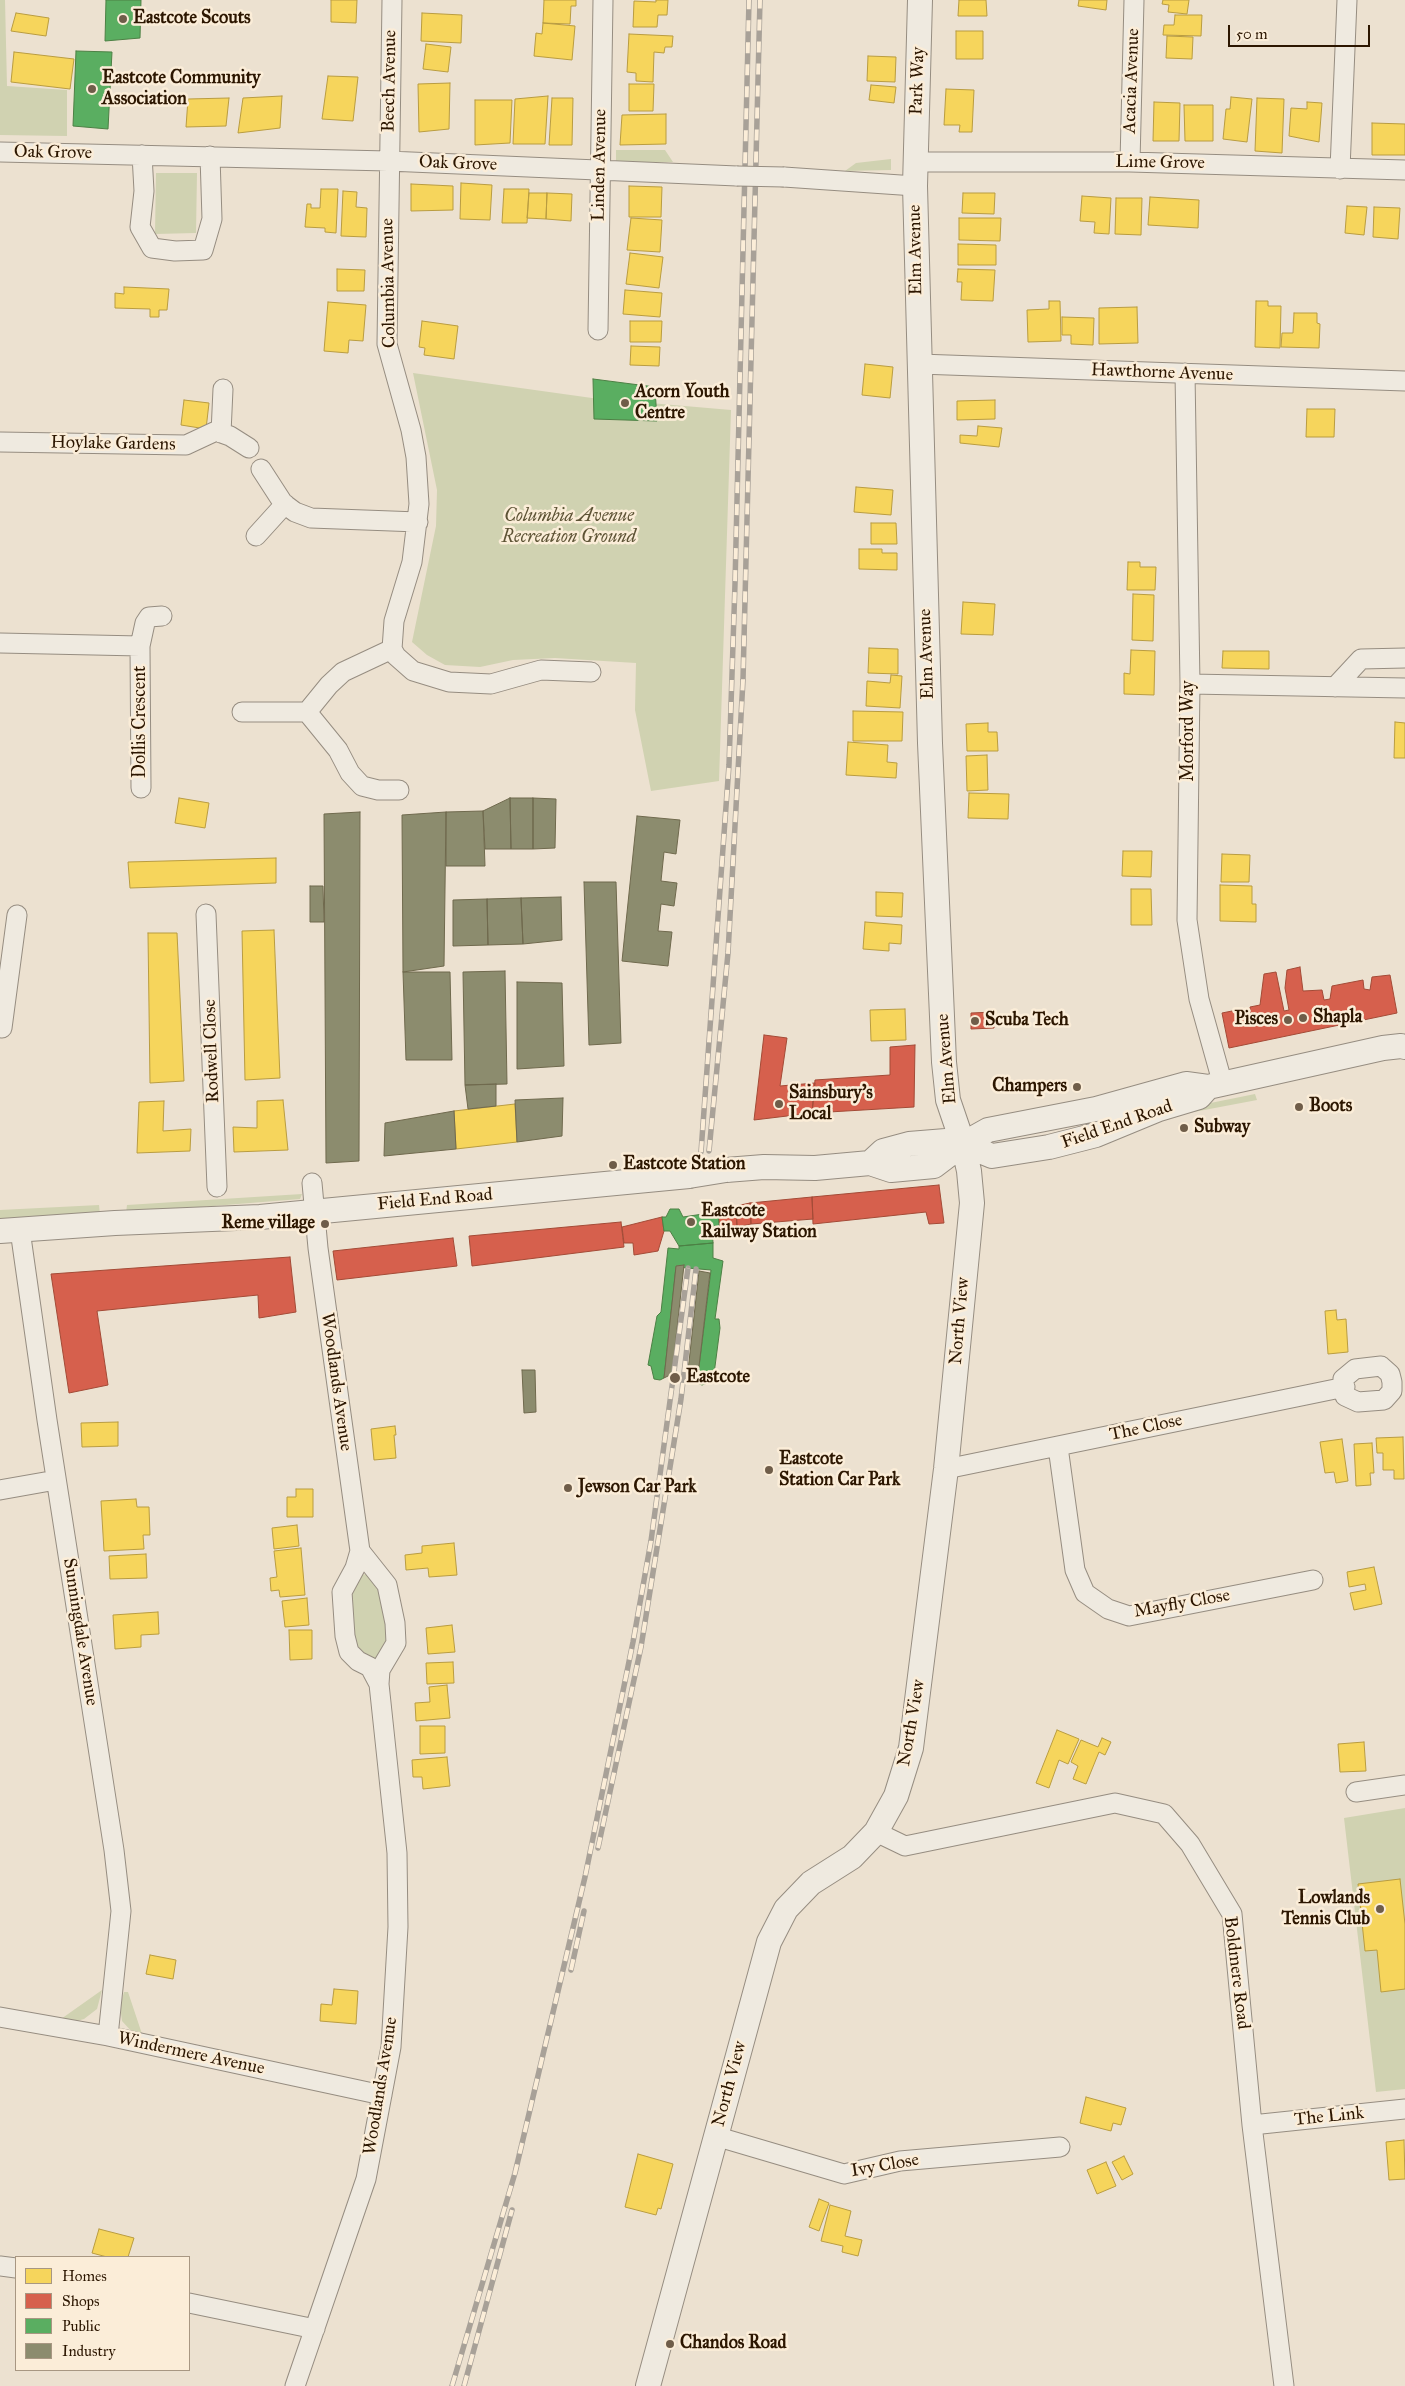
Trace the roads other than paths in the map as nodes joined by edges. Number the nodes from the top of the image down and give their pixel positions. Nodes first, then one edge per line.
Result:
1 (392, 0) edge
2 (603, 0) edge
3 (920, 0) edge
4 (1134, 0) edge
5 (1347, 0) edge
6 (0, 152) edge
7 (142, 155) junction
8 (210, 156) junction
9 (388, 161) junction
10 (916, 162) junction
11 (1130, 162) junction
12 (1340, 169) junction
13 (600, 170) junction
14 (1405, 170) edge
15 (915, 186) junction
16 (598, 330) dead end
17 (919, 364) junction
18 (1185, 373) junction
19 (1405, 381) edge
20 (223, 388) dead end
21 (221, 433) junction
22 (0, 442) edge
23 (249, 448) dead end
24 (261, 470) dead end
25 (285, 504) junction
26 (418, 522) junction
27 (256, 536) dead end
28 (162, 616) dead end
29 (0, 643) edge
30 (140, 646) junction
31 (392, 649) junction
32 (1405, 658) edge
33 (591, 672) dead end
34 (1190, 684) junction
35 (1335, 687) junction
36 (1405, 688) edge
37 (242, 712) dead end
38 (307, 712) junction
39 (141, 788) dead end
40 (399, 790) dead end
41 (206, 914) dead end
42 (17, 915) dead end
43 (4, 972) edge
44 (2, 1028) dead end
45 (1404, 1045) edge
46 (1216, 1086) junction
47 (963, 1144) junction
48 (312, 1183) dead end
49 (217, 1187) dead end
50 (315, 1212) junction
51 (10, 1230) edge
52 (1345, 1386) dead end
53 (1058, 1447) junction
54 (946, 1469) junction
55 (56, 1480) junction
56 (0, 1490) edge
57 (360, 1552) junction
58 (1313, 1580) dead end
59 (379, 1684) junction
60 (1405, 1785) edge
61 (1356, 1792) dead end
62 (876, 1832) junction
63 (0, 2017) edge
64 (108, 2036) junction
65 (382, 2095) junction
66 (1405, 2109) edge
67 (1252, 2125) junction
68 (715, 2136) junction
69 (1060, 2147) dead end
70 (0, 2266) edge
71 (15, 2268) edge
72 (190, 2304) edge
73 (315, 2329) junction
74 (295, 2386) edge
75 (648, 2386) edge
76 (1284, 2386) edge

1 - 9 street, Beech Avenue
2 - 13 street, Linden Avenue
3 - 10 street, Park Way
4 - 11 street, Acacia Avenue
5 - 12 street
6 - 7 street, Oak Grove
7 - 8 street, Oak Grove
7 - 8 street
8 - 9 street, Oak Grove
9 - 13 street, Oak Grove
9 - 26 street, Columbia Avenue
10 - 11 street, Lime Grove
10 - 15 street, Elm Avenue
11 - 12 street, Lime Grove
12 - 14 street, Lime Grove
13 - 15 street, Oak Grove, bridge
13 - 16 street, Linden Avenue
15 - 17 street, Elm Avenue
17 - 18 street, Hawthorne Avenue
17 - 47 street, Elm Avenue
18 - 19 street, Hawthorne Avenue
18 - 34 street, Morford Way
20 - 21 street
21 - 22 street, Hoylake Gardens
21 - 23 street
24 - 25 street
25 - 26 street
25 - 27 street
26 - 31 street, Columbia Avenue
28 - 30 street
29 - 30 street, Dollis Crescent
30 - 39 street, Dollis Crescent
31 - 33 street
31 - 38 street
32 - 35 street
34 - 35 street
34 - 46 street, Morford Way
35 - 36 street
37 - 38 street
38 - 40 street
41 - 49 street, Rodwell Close
42 - 43 street
43 - 44 street
45 - 46 street, Field End Road
46 - 47 street, Field End Road
47 - 50 street, Field End Road, bridge
47 - 54 street, North View
48 - 50 street, Woodlands Avenue
50 - 51 street, Field End Road
50 - 57 street, Woodlands Avenue
51 - 55 street, Sunningdale Avenue
52 - 53 street, The Close
53 - 54 street, The Close
53 - 58 street, Mayfly Close
54 - 62 street, North View
55 - 56 street
55 - 64 street, Sunningdale Avenue
57 - 59 street, Woodlands Avenue
57 - 59 street, Woodlands Avenue
59 - 65 street, Woodlands Avenue
60 - 61 street
62 - 67 street, Boldmere Road
62 - 68 street, North View
63 - 64 street, Windermere Avenue
64 - 65 street, Windermere Avenue
65 - 73 street, Woodlands Avenue
66 - 67 street, The Link
67 - 76 street, Boldmere Road
68 - 69 street, Ivy Close
68 - 75 street, North View
70 - 71 street
72 - 73 street
73 - 74 street, Woodlands Avenue

